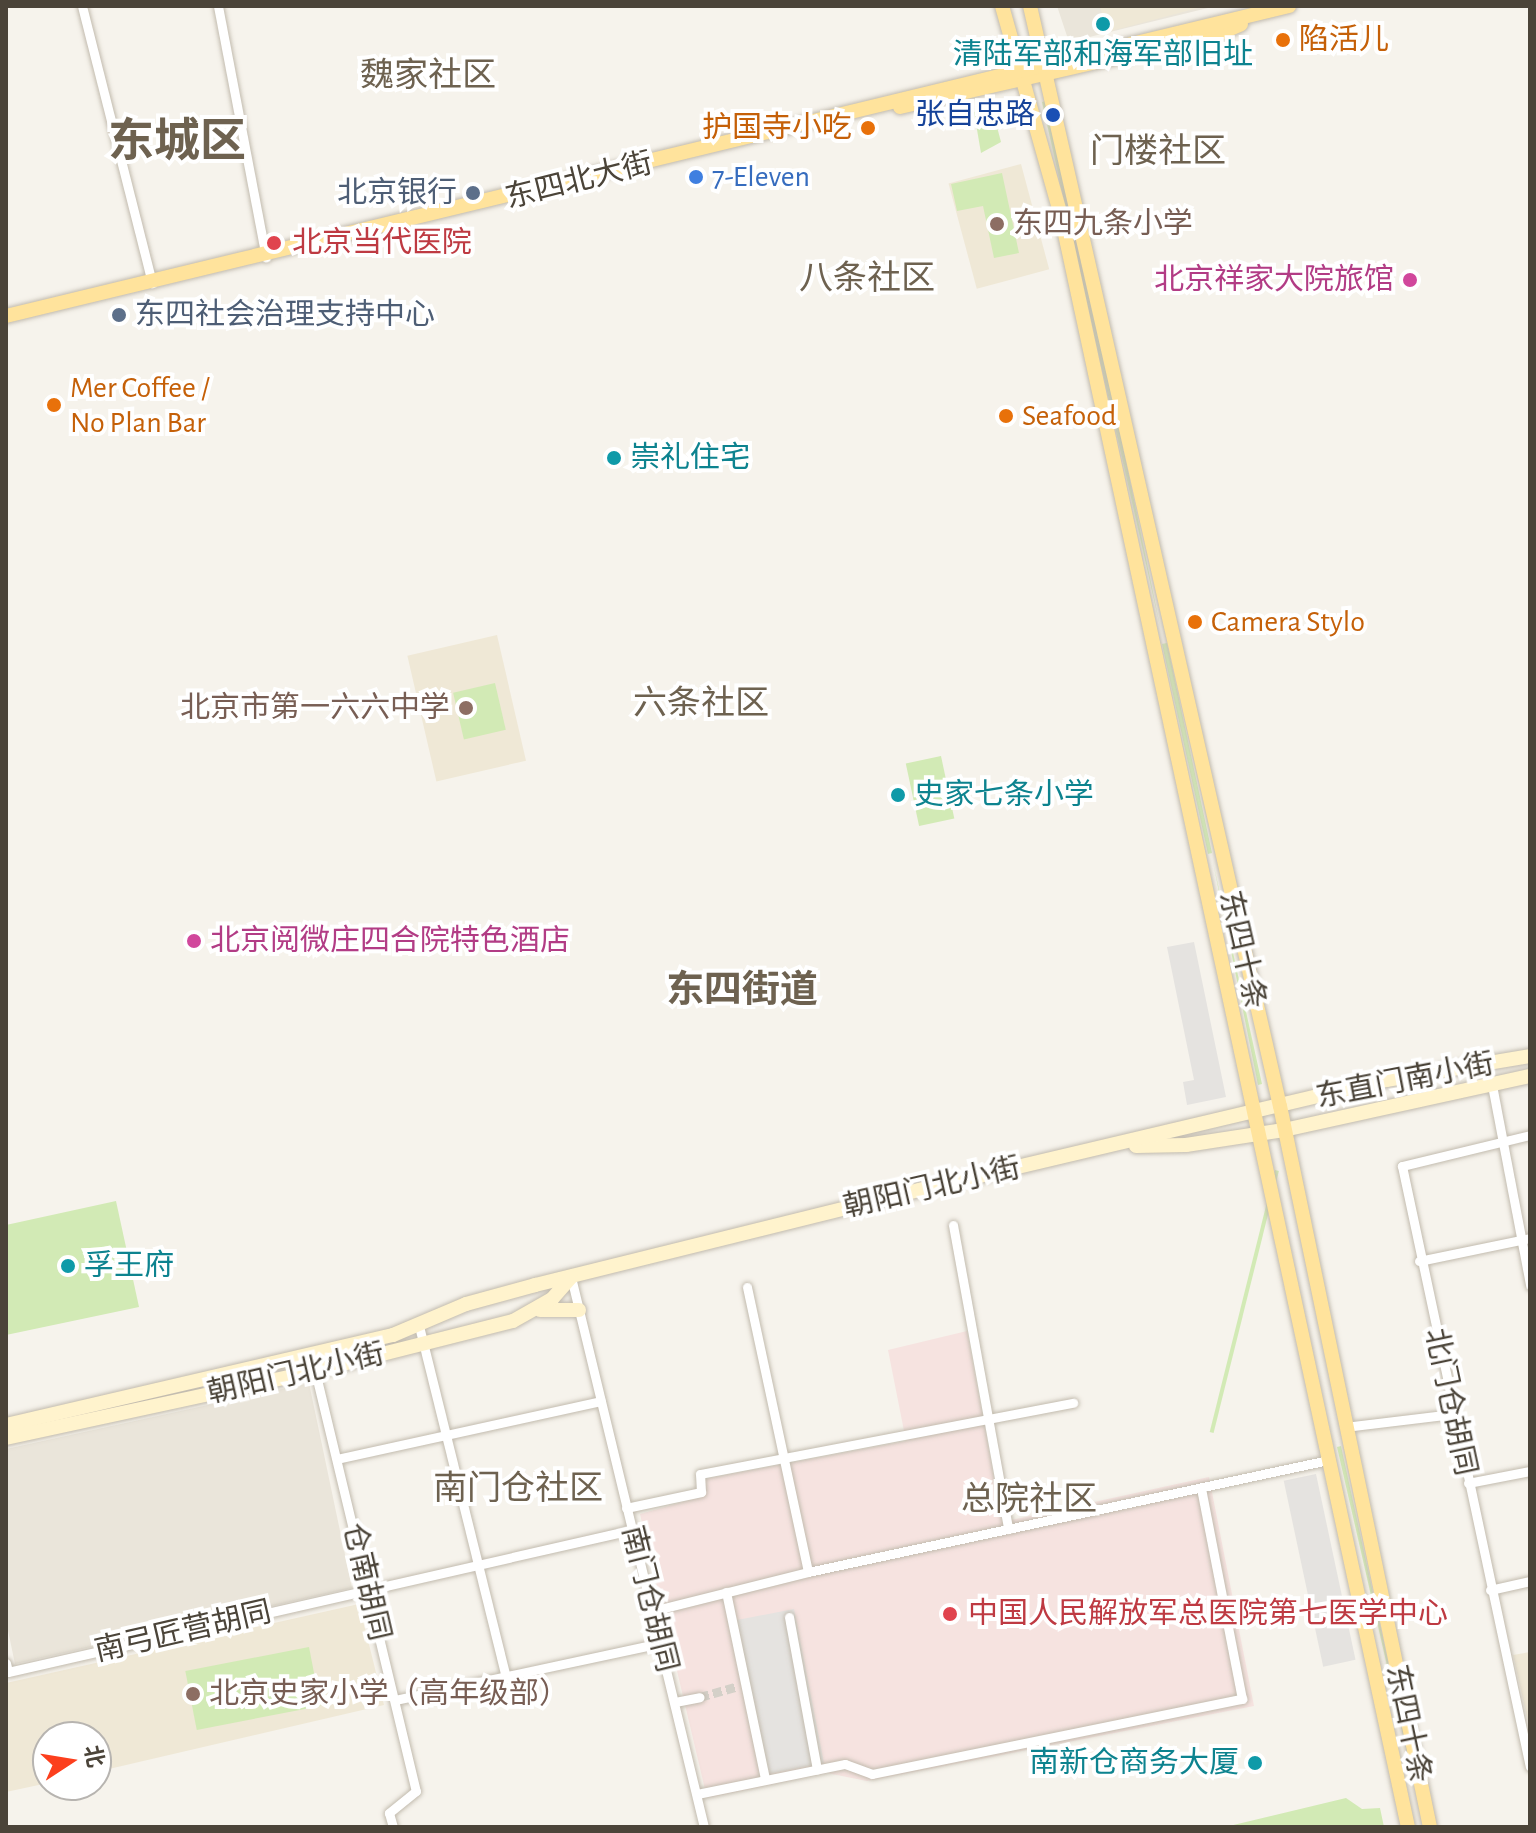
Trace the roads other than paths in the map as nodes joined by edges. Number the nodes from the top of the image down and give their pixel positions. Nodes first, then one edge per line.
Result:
1 (82, 6) edge
2 (218, 6) edge
3 (1002, 6) edge
4 (1030, 6) edge
5 (1287, 6) edge
6 (1047, 69) junction
7 (1024, 75) junction
8 (266, 257) junction
9 (152, 283) junction
10 (6, 316) edge
11 (1530, 1056) edge
12 (1530, 1076) edge
13 (1492, 1085) junction
14 (1280, 1106) junction
15 (1255, 1112) junction
16 (1284, 1130) junction
17 (1258, 1131) junction
18 (1530, 1135) edge
19 (1501, 1143) junction
20 (1107, 1147) junction
21 (953, 1225) dead end
22 (1525, 1238) edge
23 (1419, 1261) junction
24 (571, 1277) junction
25 (1530, 1285) edge
26 (747, 1287) dead end
27 (536, 1310) junction
28 (579, 1310) junction
29 (419, 1326) junction
30 (425, 1344) junction
31 (315, 1371) junction
32 (601, 1401) junction
33 (1073, 1403) dead end
34 (1452, 1414) junction
35 (988, 1418) junction
36 (6, 1425) edge
37 (1345, 1427) junction
38 (448, 1435) junction
39 (6, 1438) edge
40 (785, 1456) junction
41 (337, 1459) junction
42 (1328, 1460) junction
43 (1530, 1471) edge
44 (1468, 1483) junction
45 (1201, 1488) junction
46 (626, 1508) junction
47 (1008, 1529) junction
48 (631, 1530) junction
49 (479, 1562) junction
50 (808, 1572) junction
51 (1530, 1581) edge
52 (367, 1590) junction
53 (1490, 1590) junction
54 (726, 1592) junction
55 (652, 1611) junction
56 (789, 1617) dead end
57 (661, 1643) junction
58 (6, 1663) edge
59 (506, 1678) junction
60 (700, 1697) tunnel mouth
61 (395, 1700) junction
62 (675, 1702) junction
63 (1530, 1767) edge
64 (817, 1769) junction
65 (765, 1779) junction
66 (697, 1794) junction
67 (393, 1827) edge
68 (704, 1827) edge
69 (1408, 1827) edge
70 (1430, 1827) edge

1 - 9 street
2 - 8 street
3 - 7 main road
4 - 6 main road
5 - 6 main road, 东四北大街
6 - 7 main road, 东四北大街
6 - 14 main road, 东四十条
7 - 8 main road, 东四北大街
7 - 15 main road, 东四十条
8 - 9 main road, 东四北大街
9 - 10 main road, 东四北大街
11 - 14 main road, 东直门南小街
12 - 13 main road, 东直门南小街
13 - 16 main road, 东直门南小街
13 - 19 street
14 - 15 main road, 东直门南小街
14 - 16 main road, 东四十条
15 - 17 main road, 东四十条
15 - 20 main road, 朝阳门北小街
16 - 17 main road, 东直门南小街
16 - 37 main road, 东四十条
17 - 20 main road, 朝阳门北小街
17 - 42 main road, 东四十条
18 - 19 street, 北门仓胡同
19 - 22 street
19 - 23 street, 北门仓胡同
20 - 24 main road, 朝阳门北小街
21 - 35 street
22 - 23 street
22 - 25 street
23 - 34 street, 北门仓胡同
24 - 27 main road, 朝阳门北小街
24 - 28 street, 南门仓胡同
24 - 29 main road, 朝阳门北小街
26 - 40 street
27 - 28 main road
27 - 30 main road, 朝阳门北小街
28 - 32 street, 南门仓胡同
29 - 30 street
29 - 36 main road, 朝阳门北小街
30 - 31 main road, 朝阳门北小街
30 - 38 street
31 - 39 main road, 朝阳门北小街
31 - 41 street, 仓南胡同
32 - 38 street
32 - 46 street, 南门仓胡同
33 - 35 street
34 - 37 street
34 - 44 street, 北门仓胡同
35 - 40 street
35 - 47 street
37 - 70 main road, 东四十条
38 - 41 street
38 - 49 street
40 - 46 street
40 - 50 street
41 - 52 street, 仓南胡同
42 - 45 street
42 - 69 main road, 东四十条
43 - 44 street
44 - 53 street, 北门仓胡同
45 - 47 street
45 - 64 street
46 - 48 street, 南门仓胡同
47 - 50 street
48 - 49 street
48 - 55 street, 南门仓胡同
49 - 52 street
49 - 59 street
50 - 54 street
51 - 53 street
52 - 58 street, 南弓匠营胡同
52 - 61 street, 仓南胡同
53 - 63 street, 北门仓胡同
54 - 55 street
54 - 65 street
55 - 57 street, 南门仓胡同
56 - 64 street
57 - 59 street
57 - 62 street, 南门仓胡同
59 - 61 street
60 - 62 street
61 - 67 street, 仓南胡同
62 - 66 street, 南门仓胡同
64 - 65 street
65 - 66 street
66 - 68 street, 南门仓胡同

